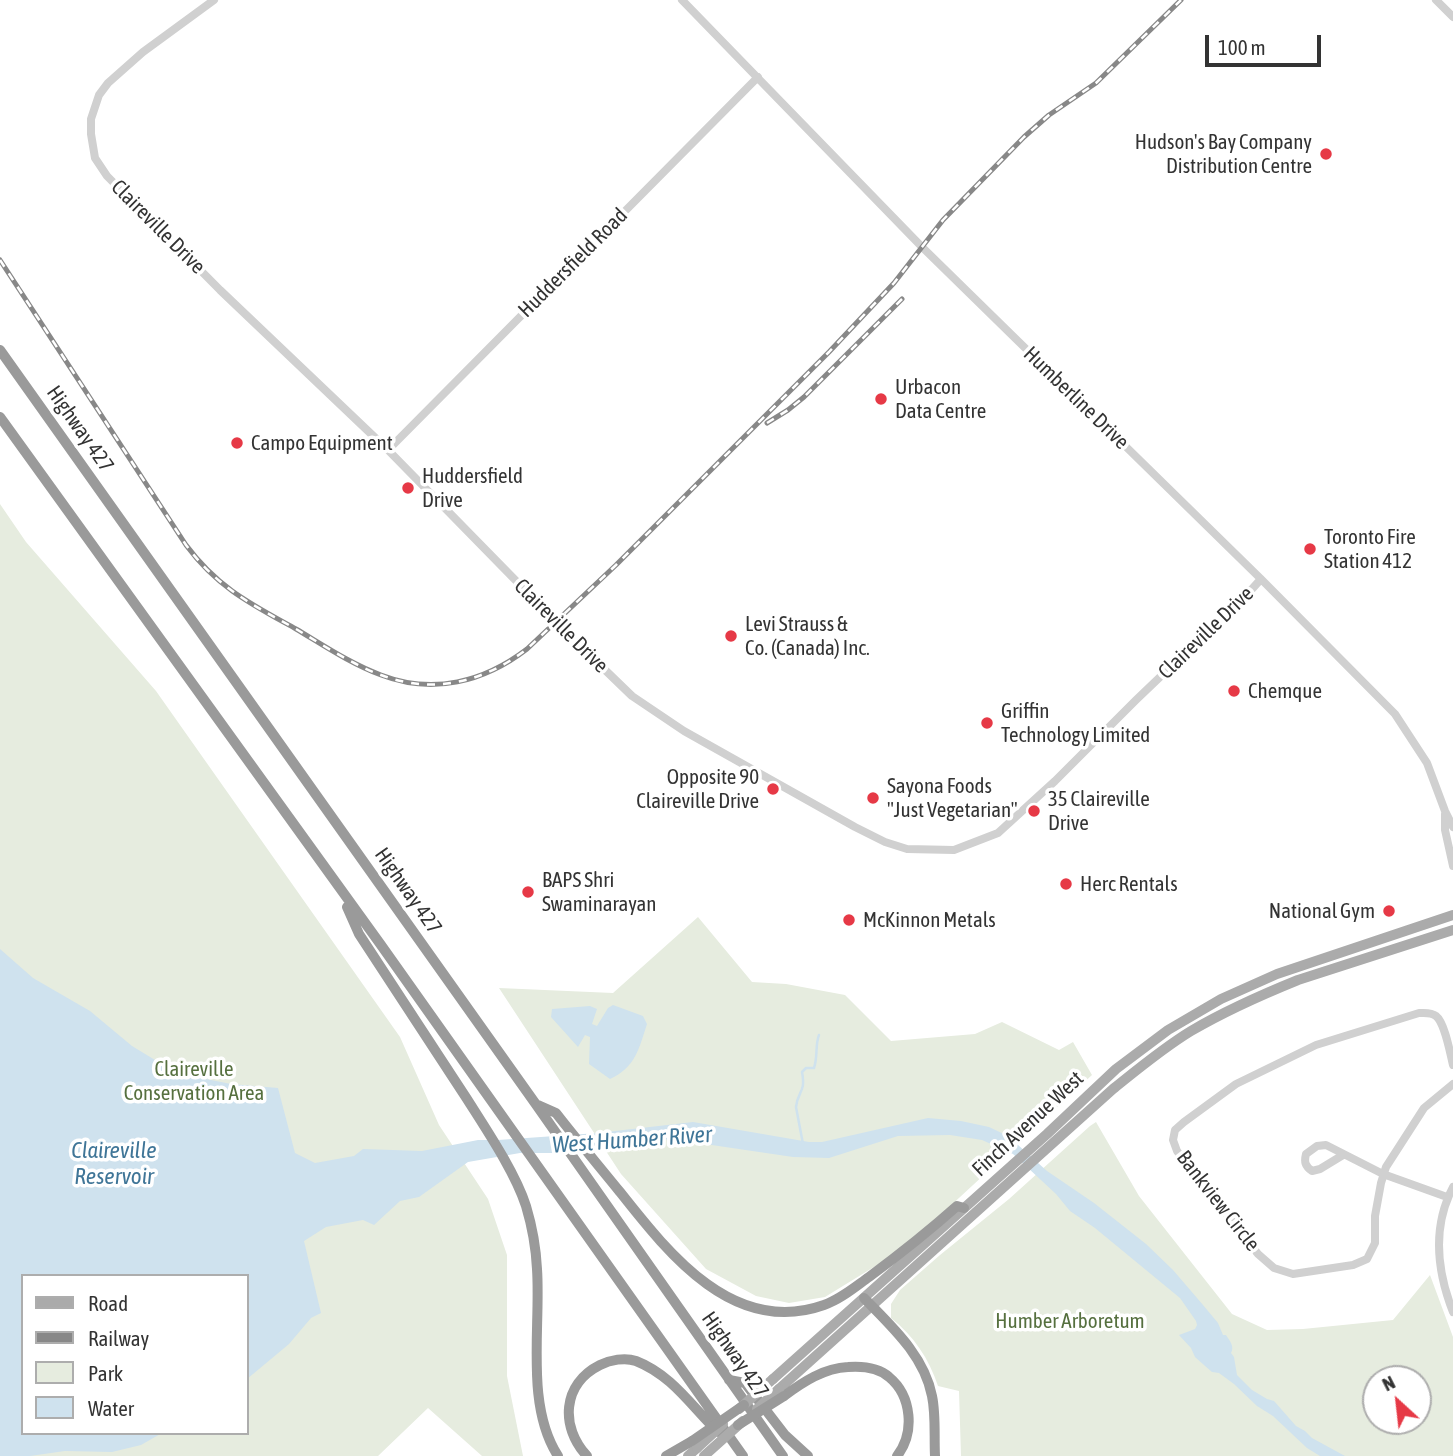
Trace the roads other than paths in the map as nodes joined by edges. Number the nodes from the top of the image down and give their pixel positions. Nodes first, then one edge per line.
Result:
1 (214, 0) edge
2 (682, 0) edge
3 (1436, 0) edge
4 (1453, 17) edge
5 (758, 77) junction
6 (0, 350) edge
7 (0, 417) edge
8 (388, 450) junction
9 (1261, 579) junction
10 (1445, 811) junction
11 (1453, 827) edge
12 (1453, 866) edge
13 (341, 891) junction
14 (1453, 915) edge
15 (1453, 930) edge
16 (1453, 1065) edge
17 (1453, 1084) edge
18 (535, 1103) junction
19 (1051, 1138) junction
20 (1343, 1155) dead end
21 (1383, 1174) junction
22 (1000, 1183) junction
23 (1453, 1186) edge
24 (1447, 1197) junction
25 (964, 1208) junction
26 (868, 1302) junction
27 (1453, 1312) edge
28 (729, 1380) junction
29 (782, 1392) junction
30 (744, 1405) joint
31 (738, 1425) joint
32 (697, 1448) edge
33 (558, 1456) edge
34 (587, 1456) edge
35 (666, 1456) edge
36 (688, 1456) edge
37 (743, 1456) edge
38 (783, 1456) edge
39 (808, 1456) edge
40 (897, 1456) edge
41 (934, 1456) edge

1 - 8 street, Claireville Drive
2 - 5 street, Humberline Drive
3 - 4 street
5 - 8 street, Huddersfield Road
5 - 9 street, Humberline Drive
6 - 18 highway, Highway 427
7 - 13 highway
8 - 9 street, Claireville Drive
9 - 10 street, Humberline Drive
10 - 11 street, Humberline Drive
10 - 12 street, Humberline Drive
13 - 33 highway
13 - 37 highway
14 - 19 main road, Finch Avenue West
15 - 19 main road, Finch Avenue West
16 - 21 street, Bankview Circle
17 - 21 street, Bankview Circle
18 - 25 highway
18 - 28 highway, Highway 427
19 - 22 main road, Finch Avenue West
20 - 21 street
21 - 24 street
22 - 25 main road, Finch Avenue West
22 - 26 main road, Finch Avenue West
23 - 24 street
24 - 27 street
25 - 26 main road, Finch Avenue West
26 - 29 main road, Finch Avenue West
26 - 30 main road, Finch Avenue West, bridge
26 - 41 highway
28 - 38 highway, Highway 427
28 - 39 highway
29 - 31 highway, bridge
29 - 40 highway
30 - 32 highway, bridge
31 - 32 main road, bridge
32 - 35 highway
32 - 36 main road
34 - 37 highway

